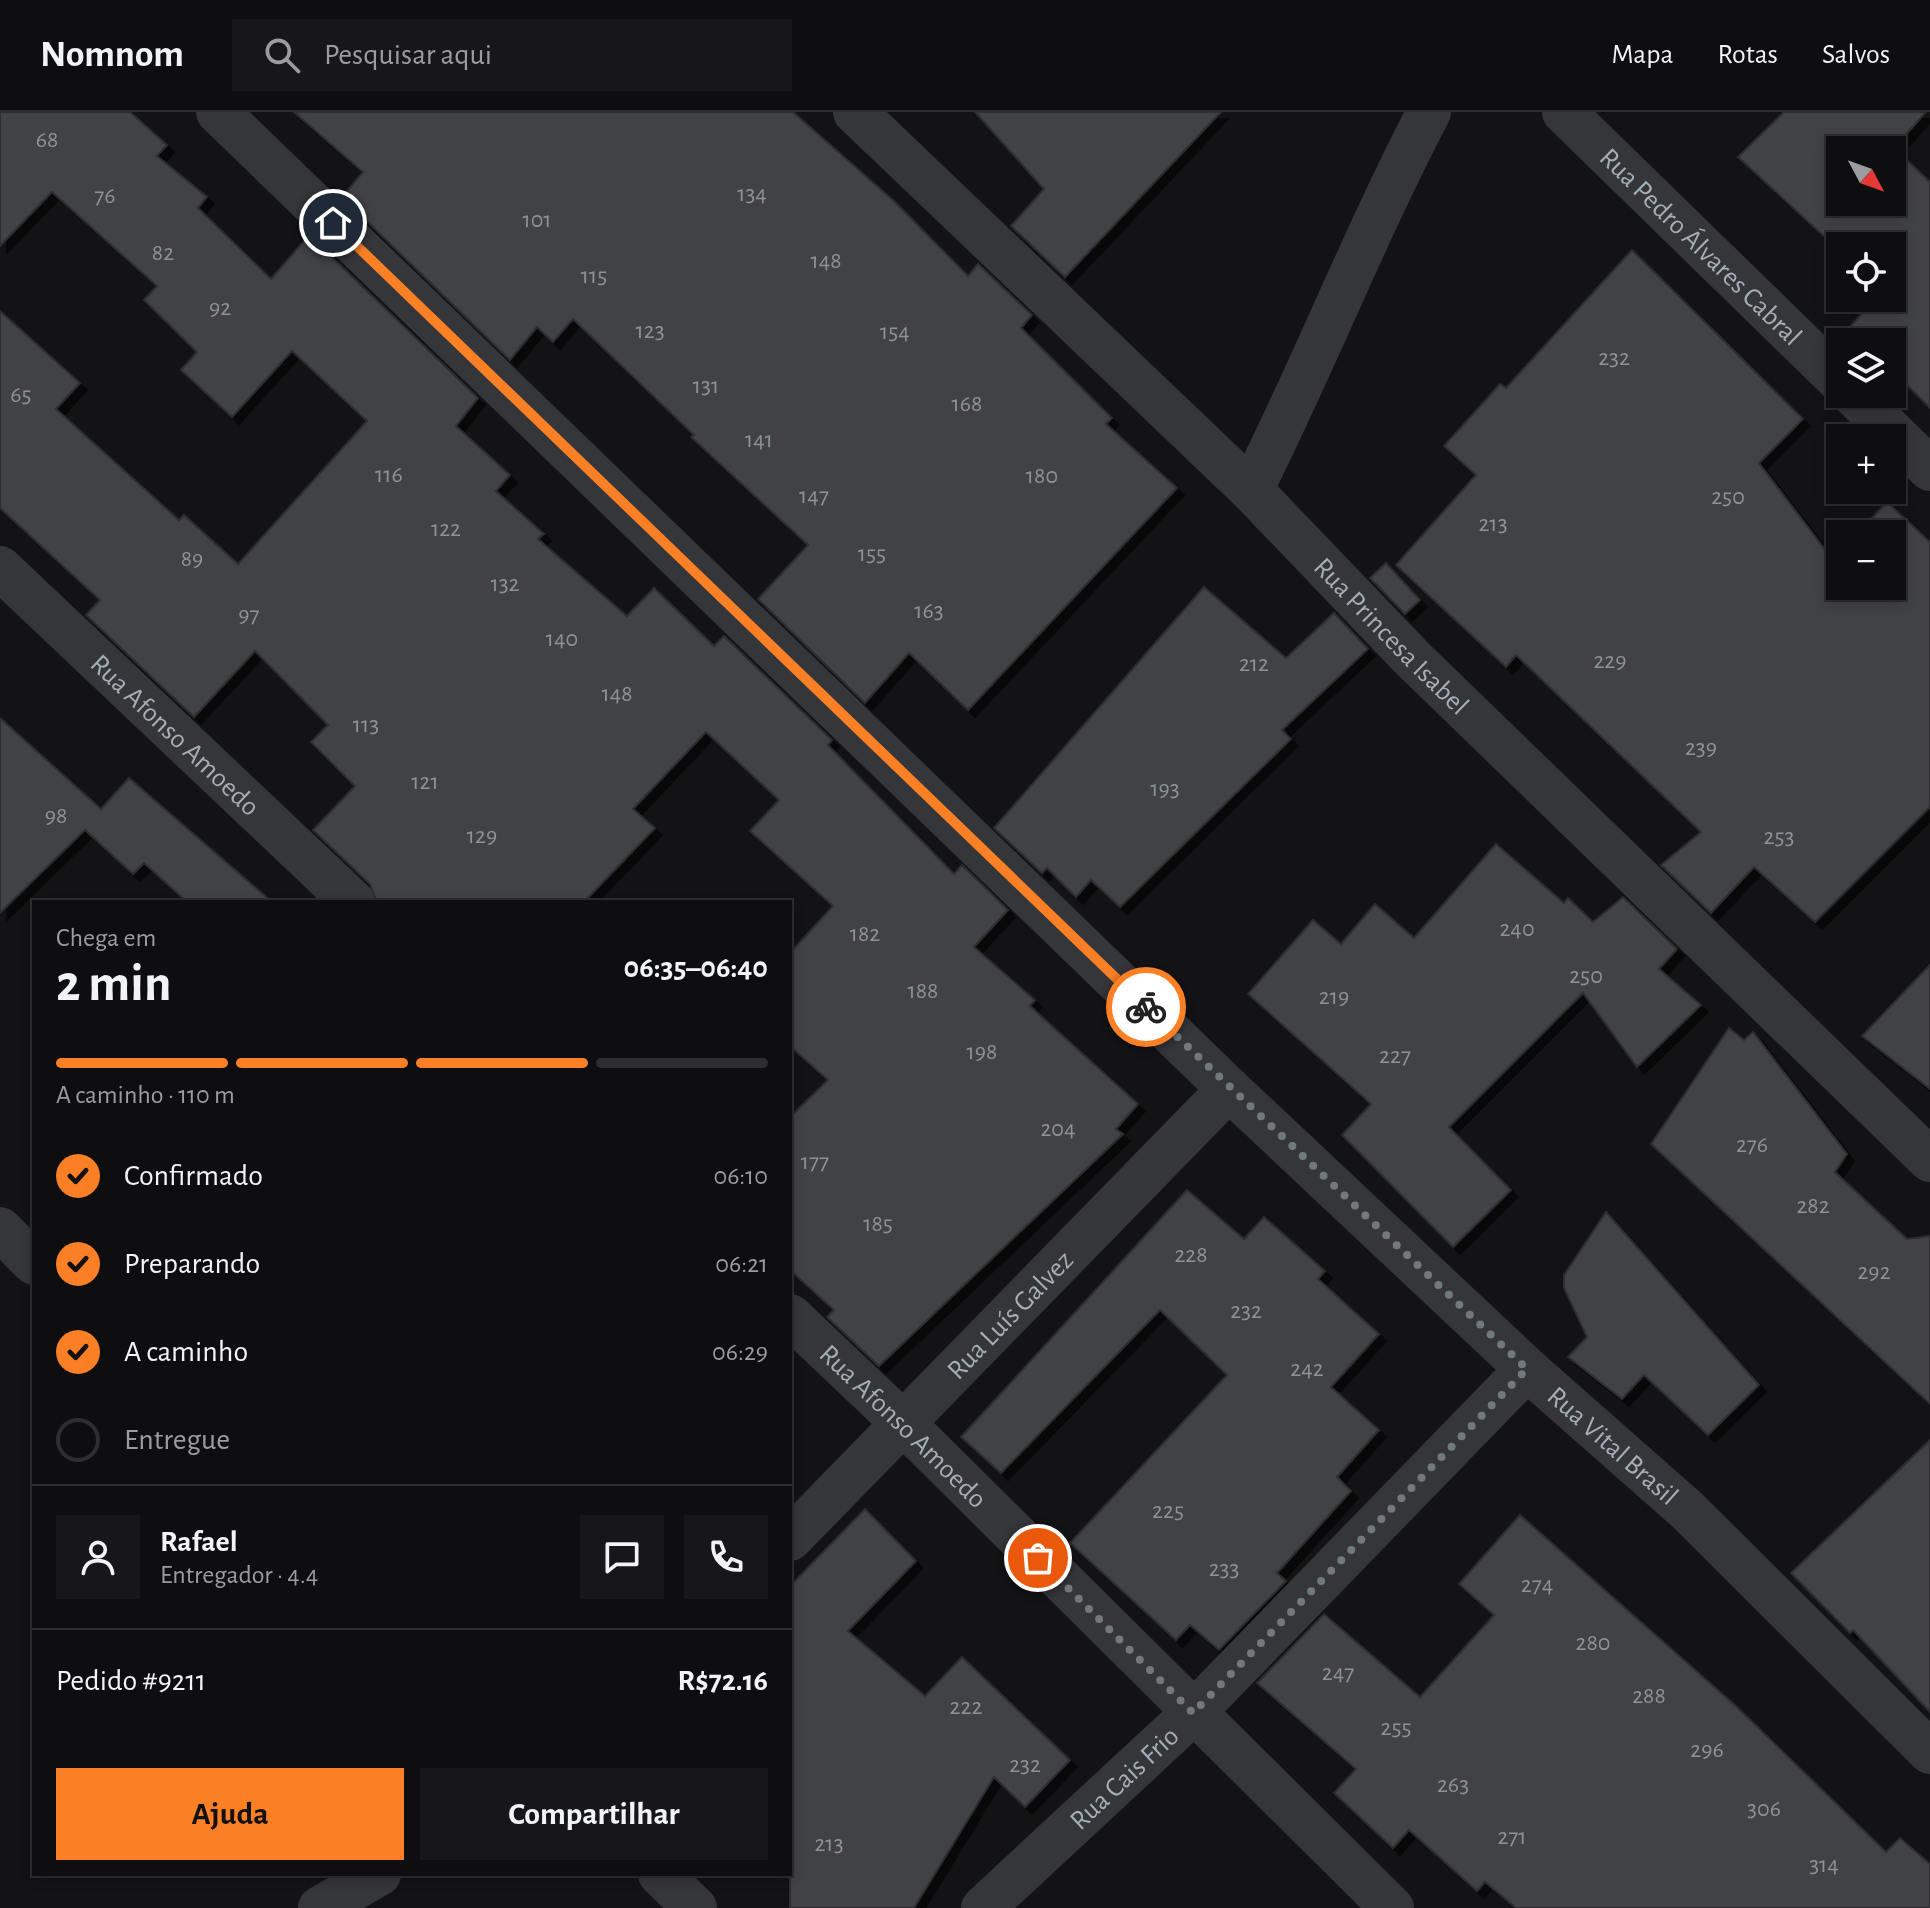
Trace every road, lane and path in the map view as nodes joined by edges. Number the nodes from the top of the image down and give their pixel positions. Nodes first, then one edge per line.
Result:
1 (218, 112) edge
2 (855, 112) edge
3 (1429, 112) edge
4 (1564, 112) edge
5 (1826, 367) edge
6 (1867, 408) edge
7 (1930, 469) edge
8 (1251, 490) junction
9 (0, 568) edge
10 (351, 900) edge
11 (1229, 1089) junction
12 (1930, 1160) edge
13 (0, 1229) edge
14 (32, 1261) edge
15 (792, 1318) edge
16 (1527, 1369) junction
17 (905, 1425) junction
18 (792, 1537) edge
19 (1193, 1713) junction
20 (1930, 1752) edge
21 (376, 1876) edge
22 (662, 1876) edge
23 (320, 1908) edge
24 (695, 1908) edge
25 (983, 1908) edge
26 (1392, 1908) edge

1 - 11 street, Rua Vital Brasil
2 - 8 street, Rua Princesa Isabel
3 - 8 street
4 - 5 street, Rua Pedro Álvares Cabral
6 - 7 street
8 - 12 street, Rua Princesa Isabel
9 - 10 street, Rua Afonso Amoedo
11 - 16 street, Rua Vital Brasil
11 - 17 street, Rua Luís Galvez
13 - 14 street
15 - 17 street, Rua Afonso Amoedo
16 - 19 street, Rua Cais Frio
16 - 20 street, Rua Vital Brasil
17 - 18 street, Rua Luís Galvez
17 - 19 street, Rua Afonso Amoedo
19 - 25 street, Rua Cais Frio
19 - 26 street, Rua Afonso Amoedo
21 - 23 street
22 - 24 street

